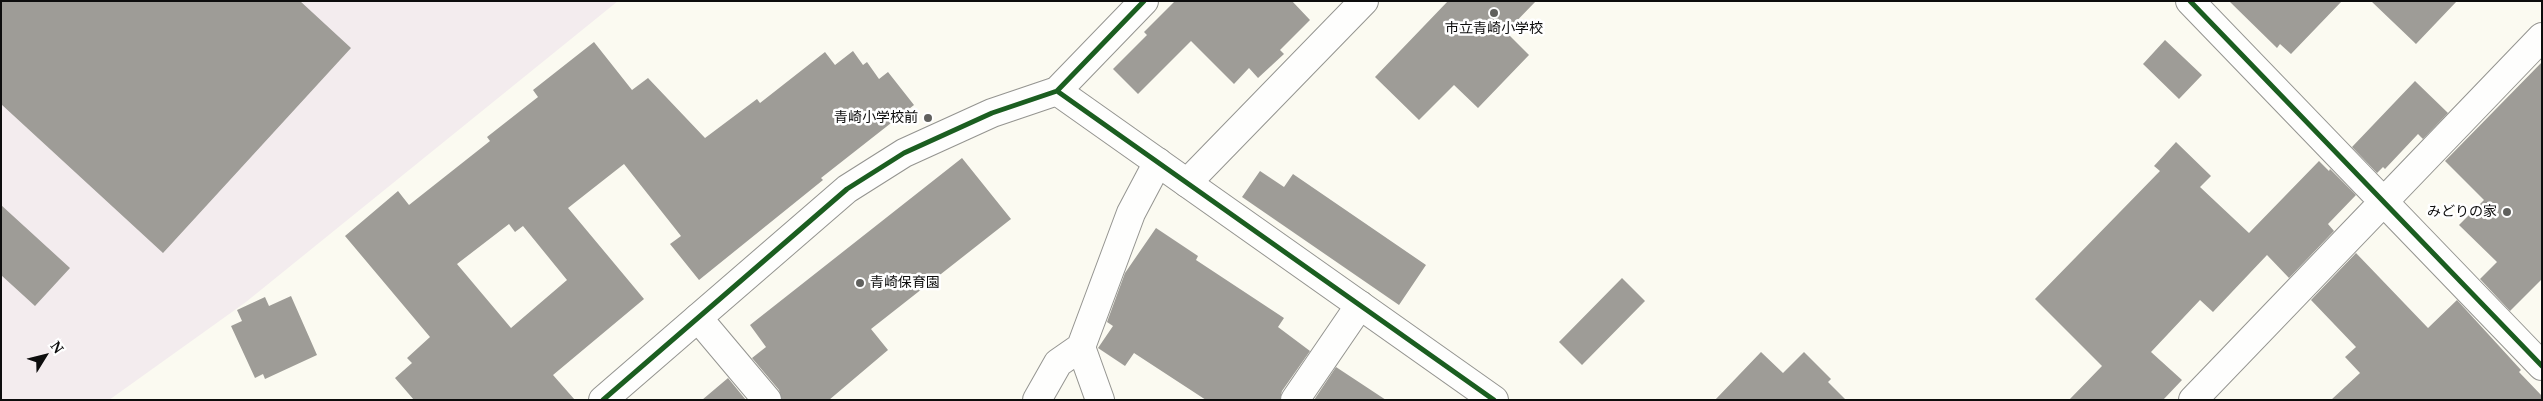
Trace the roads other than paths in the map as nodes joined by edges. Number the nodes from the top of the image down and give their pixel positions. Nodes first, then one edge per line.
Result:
1 (1144, 1) edge
2 (1364, 1) edge
3 (2190, 1) edge
4 (2542, 37) edge
5 (1057, 90) junction
6 (1158, 162) junction
7 (1187, 183) junction
8 (2384, 203) junction
9 (1360, 305) junction
10 (698, 318) junction
11 (1081, 346) junction
12 (2542, 366) edge
13 (603, 400) edge
14 (767, 400) edge
15 (1037, 400) edge
16 (1100, 400) edge
17 (1295, 400) edge
18 (1494, 400) edge
19 (2193, 400) edge

1 - 5 street
2 - 7 street
3 - 8 street
4 - 8 street
5 - 6 street
5 - 10 street
6 - 7 street
6 - 11 street
7 - 9 street
8 - 12 street
8 - 19 street
9 - 17 street
9 - 18 street
10 - 13 street
10 - 14 street
11 - 15 street
11 - 16 street

